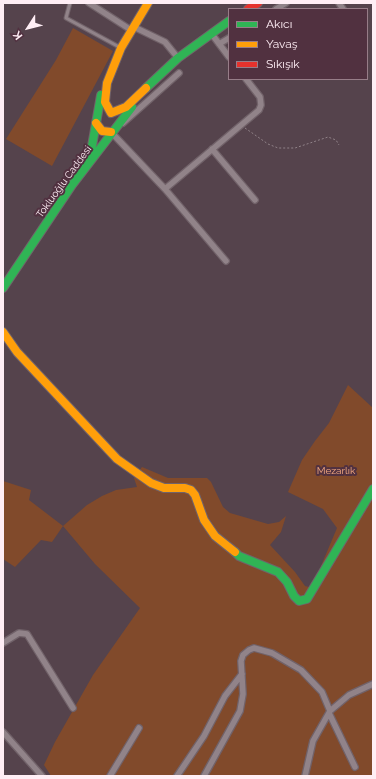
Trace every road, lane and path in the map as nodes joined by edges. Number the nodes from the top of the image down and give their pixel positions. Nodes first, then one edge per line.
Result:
1 (70, 3) edge
2 (89, 3) edge
3 (148, 3) edge
4 (228, 22) edge
5 (133, 28) junction
6 (211, 33) junction
7 (228, 39) edge
8 (219, 44) junction
9 (121, 48) junction
10 (228, 56) edge
11 (178, 58) junction
12 (179, 73) dead end
13 (247, 80) edge
14 (107, 83) junction
15 (144, 91) junction
16 (111, 113) junction
17 (97, 120) junction
18 (241, 125) junction
19 (114, 128) junction
20 (339, 145) dead end
21 (212, 149) junction
22 (84, 169) junction
23 (165, 189) junction
24 (255, 200) dead end
25 (226, 261) dead end
26 (3, 288) edge
27 (3, 332) edge
28 (373, 489) edge
29 (3, 643) edge
30 (242, 674) junction
31 (373, 684) edge
32 (73, 708) dead end
33 (330, 712) junction
34 (139, 728) dead end
35 (3, 732) edge
36 (355, 768) dead end
37 (42, 776) edge
38 (110, 776) edge
39 (177, 776) edge
40 (204, 776) edge
41 (305, 776) edge

1 - 9 lane
2 - 5 street
3 - 5 street
4 - 6 street, Tokluoğlu Caddesi
5 - 9 street
5 - 11 street
6 - 8 street
6 - 11 street, Tokluoğlu Caddesi
7 - 8 street
8 - 10 street
9 - 14 street
11 - 15 street, Tokluoğlu Caddesi
12 - 19 street
13 - 18 street
14 - 16 street
14 - 17 street
15 - 16 street, Tokluoğlu Caddesi
15 - 19 street, Tokluoğlu Caddesi
16 - 17 street, Tokluoğlu Caddesi
16 - 19 street
17 - 19 street
17 - 22 street
18 - 20 path
18 - 21 street
19 - 22 street, Tokluoğlu Caddesi
19 - 23 street
21 - 23 street
21 - 24 street
22 - 26 street, Tokluoğlu Caddesi
23 - 25 street
27 - 28 street
29 - 32 street
30 - 33 street
30 - 39 street
30 - 40 street
31 - 33 street
33 - 36 street
33 - 41 street
34 - 38 street
35 - 37 street

